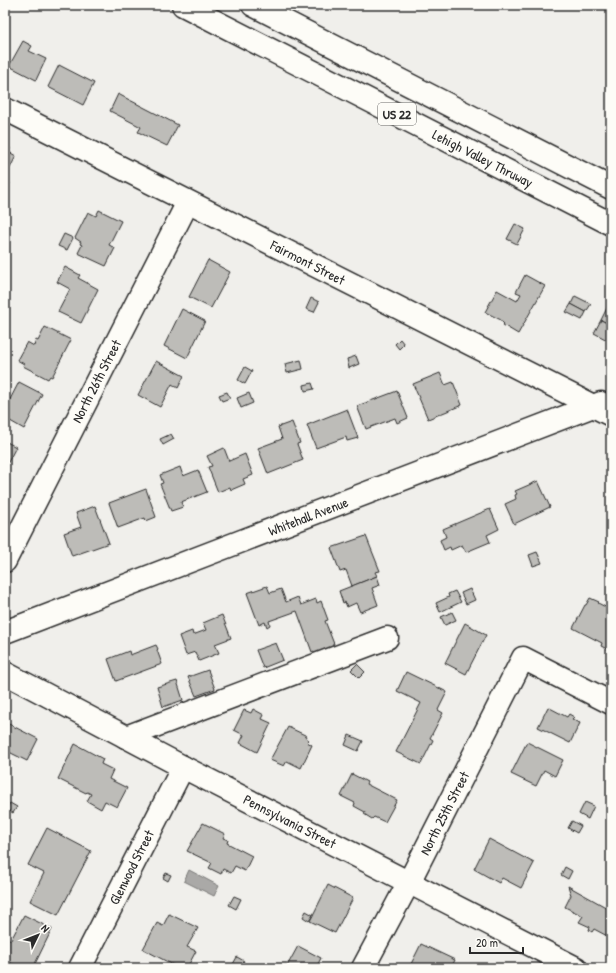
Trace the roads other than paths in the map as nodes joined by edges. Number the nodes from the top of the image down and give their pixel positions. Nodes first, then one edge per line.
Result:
1 (184, 5) edge
2 (253, 5) edge
3 (5, 109) edge
4 (611, 188) edge
5 (188, 202) junction
6 (611, 224) edge
7 (605, 407) edge
8 (5, 560) edge
9 (5, 632) edge
10 (387, 638) dead end
11 (5, 673) edge
12 (611, 702) edge
13 (126, 737) junction
14 (183, 766) junction
15 (409, 882) junction
16 (80, 968) edge
17 (363, 968) edge
18 (576, 968) edge

1 - 6 main road, Lehigh Valley Thruway / US 22
2 - 4 main road, US 22
3 - 5 main road, Fairmont Street
5 - 7 main road, Fairmont Street
5 - 8 main road, North 26th Street
7 - 9 main road, Whitehall Avenue
10 - 13 main road
11 - 13 main road, Pennsylvania Street
12 - 15 main road, North 25th Street
13 - 14 main road, Pennsylvania Street
14 - 15 main road, Pennsylvania Street
14 - 16 main road, Glenwood Street
15 - 17 main road, North 25th Street
15 - 18 main road, Pennsylvania Street

